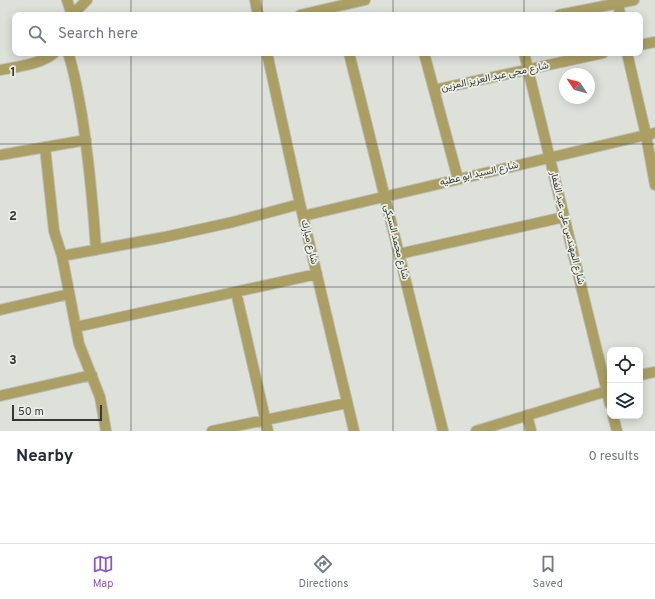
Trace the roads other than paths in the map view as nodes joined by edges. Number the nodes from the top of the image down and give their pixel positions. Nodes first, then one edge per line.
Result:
1 (67, 0) edge
2 (87, 0) edge
3 (255, 0) edge
4 (365, 0) edge
5 (634, 0) edge
6 (618, 1) edge
7 (339, 11) edge
8 (73, 12) edge
9 (76, 12) edge
10 (257, 12) edge
11 (572, 12) edge
12 (620, 12) edge
13 (655, 42) edge
14 (643, 44) edge
15 (49, 56) edge
16 (69, 56) edge
17 (268, 56) edge
18 (350, 56) edge
19 (425, 56) edge
20 (525, 56) edge
21 (588, 56) edge
22 (627, 56) edge
23 (528, 69) junction
24 (0, 70) edge
25 (434, 90) junction
26 (651, 134) edge
27 (86, 140) junction
28 (45, 147) junction
29 (0, 155) edge
30 (550, 157) junction
31 (458, 179) junction
32 (655, 184) edge
33 (385, 197) junction
34 (300, 204) junction
35 (303, 216) junction
36 (564, 217) junction
37 (96, 250) junction
38 (399, 254) junction
39 (62, 256) junction
40 (317, 274) junction
41 (236, 292) junction
42 (69, 294) junction
43 (0, 310) edge
44 (76, 327) junction
45 (655, 372) edge
46 (643, 374) edge
47 (92, 375) junction
48 (607, 386) edge
49 (0, 396) edge
50 (347, 404) junction
51 (527, 416) junction
52 (614, 419) edge
53 (265, 420) junction
54 (106, 431) edge
55 (212, 431) edge
56 (268, 431) edge
57 (354, 431) edge
58 (443, 431) edge
59 (476, 431) edge
60 (531, 431) edge
61 (617, 431) edge

1 - 8 street
2 - 9 street
3 - 10 street
4 - 7 street
5 - 6 street
6 - 11 street
6 - 12 street
13 - 14 street
15 - 24 street
16 - 27 street
17 - 34 street, شارع مبارك
18 - 33 street, شارع محمد السبكى
19 - 25 street
20 - 23 street, شارع المهندس على عبد الغفار
21 - 23 street, شارع محى عبد العزيز المزين
22 - 26 street
23 - 25 street, شارع محى عبد العزيز المزين
23 - 30 street, شارع المهندس على عبد الغفار
25 - 31 street
26 - 30 street, شارع السيد ابو عطيه
26 - 32 street
27 - 28 street
27 - 37 street
28 - 29 street
28 - 39 street
30 - 31 street, شارع السيد ابو عطيه
30 - 36 street, شارع المهندس على عبد الغفار
31 - 33 street, شارع السيد ابو عطيه
33 - 35 street, شارع السيد ابو عطيه
33 - 38 street, شارع محمد السبكى
34 - 35 street, شارع مبارك
34 - 37 street
35 - 40 street, شارع مبارك
36 - 38 street
36 - 48 street, شارع المهندس على عبد الغفار
37 - 39 street
38 - 58 street, شارع محمد السبكى
39 - 42 street
40 - 41 street
40 - 50 street, شارع مبارك
41 - 44 street
41 - 53 street
42 - 43 street
42 - 44 street
44 - 47 street
45 - 46 street
47 - 49 street
47 - 54 street
48 - 51 street
50 - 53 street
50 - 57 street, شارع مبارك
51 - 59 street
51 - 60 street
52 - 61 street
53 - 55 street
53 - 56 street

